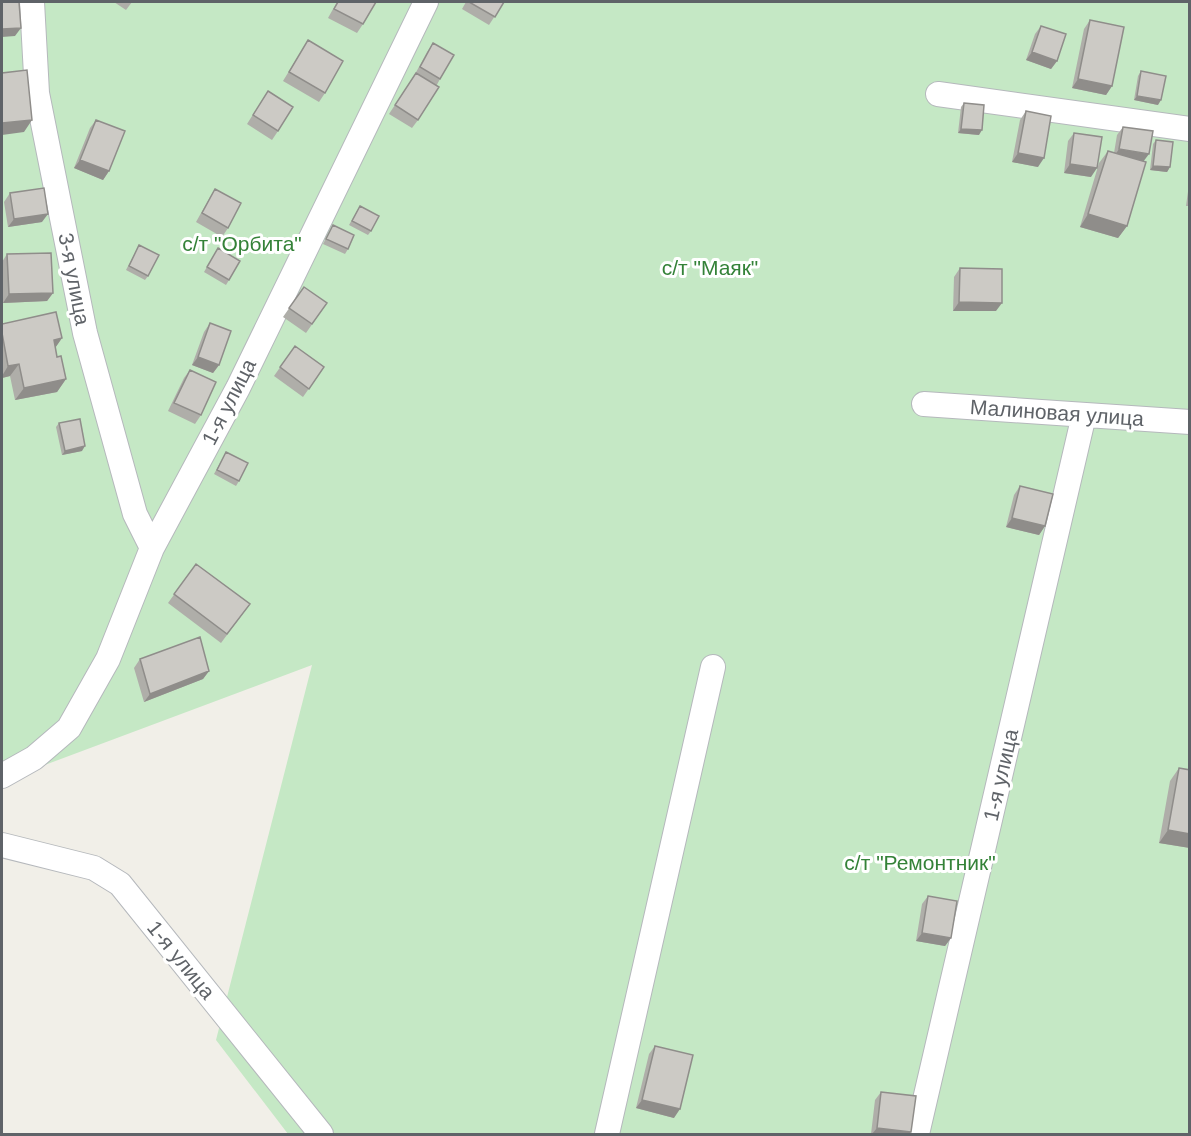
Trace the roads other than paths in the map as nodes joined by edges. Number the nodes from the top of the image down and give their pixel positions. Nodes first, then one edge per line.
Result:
1 (32, 2) edge
2 (426, 2) edge
3 (939, 94) dead end
4 (1190, 129) edge
5 (924, 404) dead end
6 (1084, 415) junction
7 (1190, 422) edge
8 (152, 548) junction
9 (713, 667) dead end
10 (2, 776) edge
11 (2, 845) edge
12 (321, 1134) edge
13 (607, 1134) edge
14 (917, 1134) edge

1 - 8 street, 3-я улица
2 - 8 street, 1-я улица
3 - 4 street
5 - 6 street, Малиновая улица
6 - 7 street, Малиновая улица
6 - 14 street, 1-я улица
8 - 10 street, 1-я улица
9 - 13 street
11 - 12 street, 1-я улица

